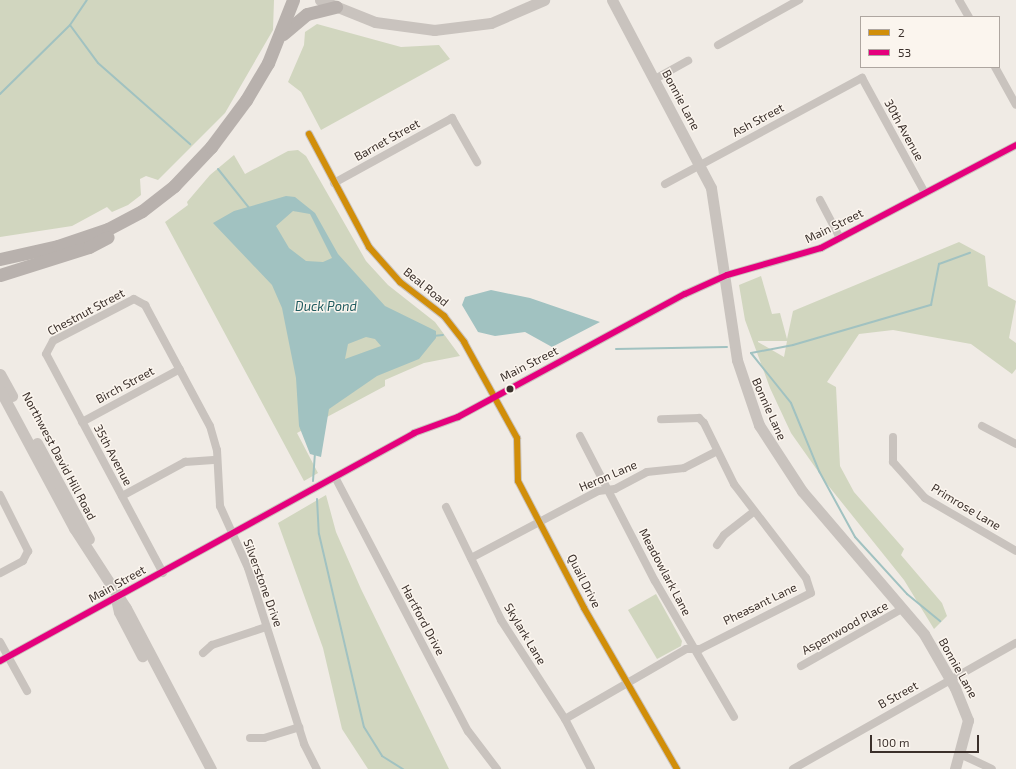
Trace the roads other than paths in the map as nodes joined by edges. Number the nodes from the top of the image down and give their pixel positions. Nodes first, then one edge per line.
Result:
1 (293, 0) edge
2 (320, 0) edge
3 (544, 0) edge
4 (612, 0) edge
5 (799, 0) edge
6 (959, 0) edge
7 (336, 7) junction
8 (968, 16) edge
9 (280, 37) junction
10 (718, 45) dead end
11 (688, 61) dead end
12 (996, 68) edge
13 (862, 78) joint
14 (655, 79) junction
15 (1016, 105) edge
16 (309, 134) dead end
17 (1016, 145) edge
18 (477, 162) dead end
19 (701, 164) junction
20 (334, 183) junction
21 (665, 184) dead end
22 (925, 193) junction
23 (820, 200) dead end
24 (142, 211) junction
25 (840, 238) junction
26 (0, 259) edge
27 (0, 275) edge
28 (727, 275) junction
29 (138, 300) joint
30 (47, 349) joint
31 (180, 369) junction
32 (0, 374) edge
33 (0, 390) edge
34 (494, 396) junction
35 (661, 419) dead end
36 (82, 422) junction
37 (982, 426) dead end
38 (580, 436) dead end
39 (893, 437) dead end
40 (1016, 444) edge
41 (716, 452) junction
42 (218, 460) junction
43 (336, 477) junction
44 (608, 490) junction
45 (0, 495) edge
46 (122, 496) junction
47 (446, 507) dead end
48 (753, 512) junction
49 (540, 521) junction
50 (233, 535) junction
51 (717, 545) dead end
52 (91, 551) junction
53 (1016, 551) edge
54 (471, 558) junction
55 (163, 572) junction
56 (0, 573) edge
57 (116, 598) junction
58 (900, 610) junction
59 (266, 627) junction
60 (0, 642) edge
61 (1016, 643) edge
62 (693, 649) junction
63 (203, 653) dead end
64 (8, 657) junction
65 (0, 661) edge
66 (801, 666) dead end
67 (950, 680) junction
68 (627, 683) junction
69 (27, 691) dead end
70 (734, 716) dead end
71 (565, 719) junction
72 (299, 727) junction
73 (250, 738) dead end
74 (960, 754) junction
75 (203, 769) edge
76 (211, 769) edge
77 (317, 769) edge
78 (497, 769) edge
79 (592, 769) edge
80 (677, 769) edge
81 (792, 769) edge
82 (955, 769) edge
83 (992, 769) edge

1 - 9 main road
2 - 7 street
3 - 7 street
4 - 14 street, Bonnie Lane
5 - 10 street
6 - 8 street
7 - 9 main road
9 - 24 main road
11 - 14 street
12 - 15 street
13 - 19 street, Ash Street
13 - 22 street, 30th Avenue
14 - 19 street, Bonnie Lane
16 - 20 street, Beal Road
17 - 22 street, Main Street
18 - 20 street, Barnet Street
19 - 21 street, Ash Street
19 - 28 street, Bonnie Lane
20 - 34 street, Beal Road
22 - 25 street, Main Street
23 - 25 street
24 - 26 main road
24 - 27 main road
25 - 28 street, Main Street
28 - 34 street, Main Street
28 - 58 street, Bonnie Lane
29 - 30 street, Chestnut Street
29 - 31 street, Silverstone Drive
30 - 36 street, 35th Avenue
31 - 36 street, Birch Street
31 - 42 street, Silverstone Drive
32 - 52 street, Northwest David Hill Road
33 - 52 street, Northwest David Hill Road
34 - 43 street, Main Street
34 - 49 street, Quail Drive
35 - 41 street, Pheasant Lane
36 - 46 street, 35th Avenue
37 - 40 street
38 - 44 street, Meadowlark Lane
39 - 53 street, Primrose Lane
41 - 44 street, Heron Lane
41 - 48 street, Pheasant Lane
42 - 46 street
42 - 50 street, Silverstone Drive
43 - 50 street, Main Street
43 - 78 street, Hartford Drive
44 - 49 street, Heron Lane
44 - 62 street, Meadowlark Lane
45 - 56 street
46 - 55 street, 35th Avenue
47 - 54 street, Skylark Lane
48 - 51 street
48 - 62 street, Pheasant Lane
49 - 54 street, Heron Lane
49 - 68 street, Quail Drive
50 - 55 street, Main Street
50 - 59 street, Silverstone Drive
52 - 57 street, Northwest David Hill Road
54 - 71 street, Skylark Lane
55 - 57 street, Main Street
57 - 64 street, Main Street
57 - 75 street, Northwest David Hill Road
57 - 76 street, Northwest David Hill Road
58 - 66 street, Aspenwood Place
58 - 67 street, Bonnie Lane
59 - 63 street
59 - 72 street, Silverstone Drive
60 - 64 street
61 - 67 street, B Street
62 - 68 street, Pheasant Lane
62 - 70 street, Meadowlark Lane
64 - 65 street, Main Street
64 - 69 street
67 - 74 street, Bonnie Lane
67 - 81 street, B Street
68 - 71 street, Pheasant Lane
68 - 80 street, Quail Drive
71 - 79 street, Skylark Lane
72 - 73 street
72 - 77 street, Silverstone Drive
74 - 82 street, Bonnie Lane
74 - 83 street

